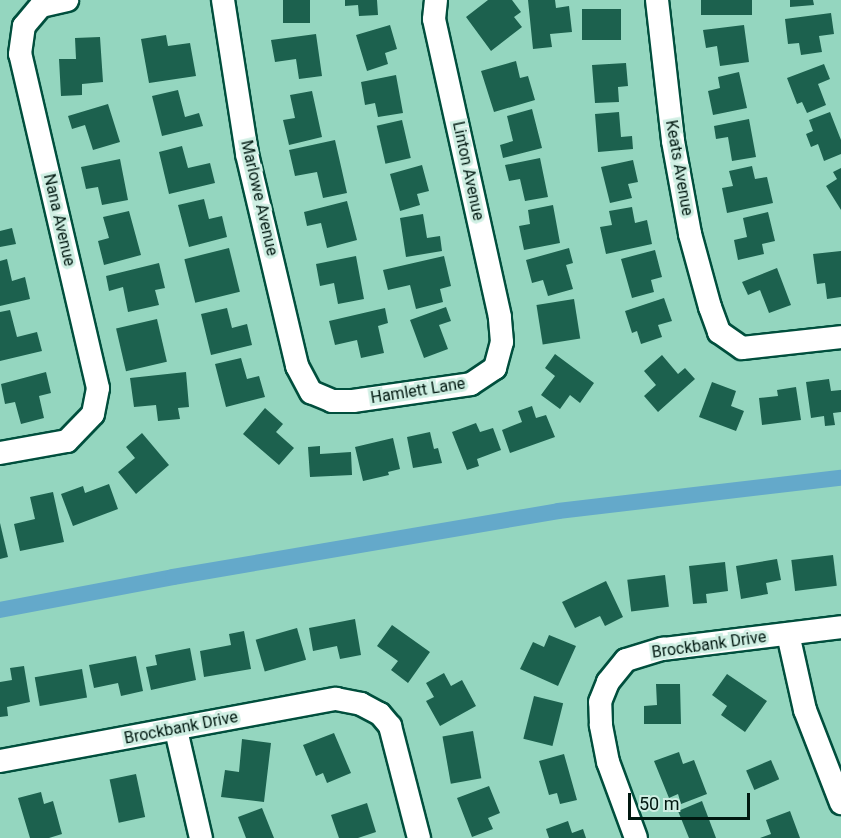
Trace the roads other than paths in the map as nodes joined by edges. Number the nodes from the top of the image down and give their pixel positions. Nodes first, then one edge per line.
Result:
1 (68, 0) edge
2 (223, 0) edge
3 (436, 0) edge
4 (657, 0) edge
5 (841, 337) edge
6 (502, 342) joint
7 (311, 392) joint
8 (0, 453) edge
9 (841, 627) edge
10 (788, 634) junction
11 (176, 730) junction
12 (0, 761) edge
13 (841, 803) edge
14 (201, 838) edge
15 (419, 838) edge
16 (636, 838) edge

1 - 8 street, Nana Avenue
2 - 7 street, Marlowe Avenue
3 - 6 street, Linton Avenue
4 - 5 street, Keats Avenue
6 - 7 street, Hamlett Lane
9 - 10 street, Brockbank Drive
10 - 13 street
10 - 16 street, Brockbank Drive
11 - 12 street, Brockbank Drive
11 - 14 street
11 - 15 street, Brockbank Drive

